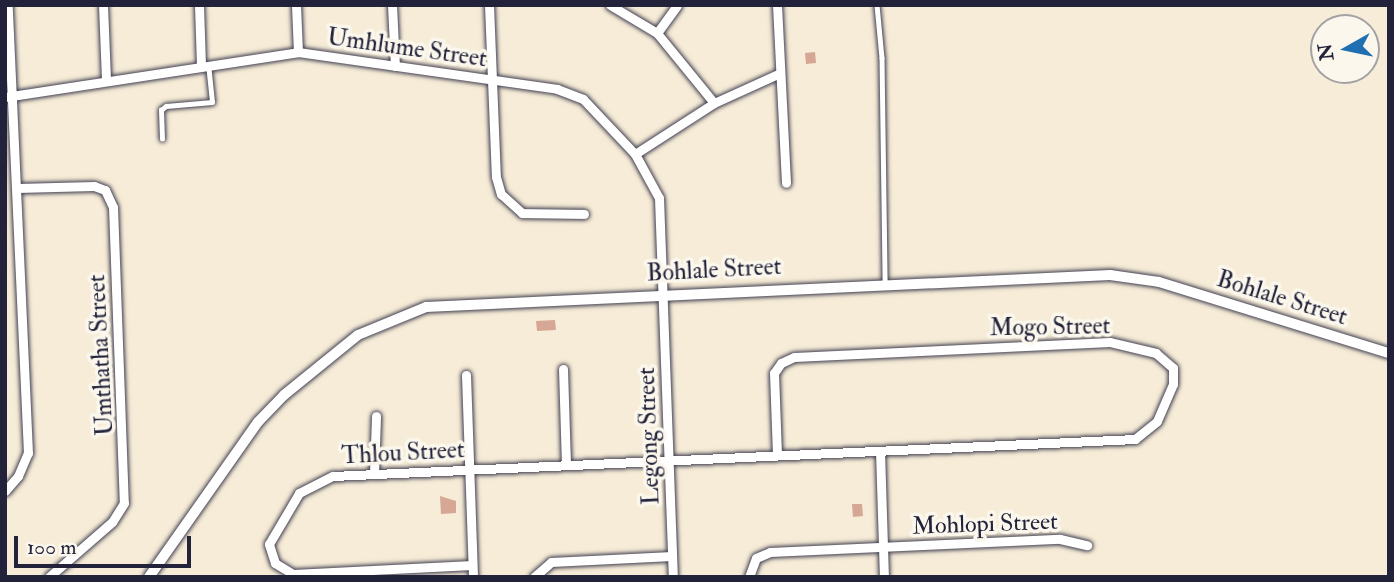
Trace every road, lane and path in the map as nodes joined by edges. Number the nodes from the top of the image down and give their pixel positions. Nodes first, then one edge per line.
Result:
1 (8, 5) edge
2 (103, 5) edge
3 (199, 5) edge
4 (296, 5) edge
5 (393, 5) edge
6 (489, 5) edge
7 (610, 5) edge
8 (677, 5) edge
9 (777, 5) edge
10 (877, 5) edge
11 (657, 33) junction
12 (298, 52) junction
13 (204, 65) junction
14 (395, 66) junction
15 (780, 73) junction
16 (493, 80) junction
17 (106, 81) junction
18 (9, 97) edge
19 (714, 103) junction
20 (162, 139) dead end
21 (635, 154) junction
22 (786, 183) dead end
23 (17, 188) junction
24 (584, 215) dead end
25 (885, 283) junction
26 (663, 293) junction
27 (1389, 353) edge
28 (563, 369) dead end
29 (467, 375) dead end
30 (376, 416) dead end
31 (880, 451) junction
32 (777, 454) junction
33 (668, 460) junction
34 (566, 464) junction
35 (469, 469) junction
36 (374, 474) junction
37 (5, 491) edge
38 (1087, 545) dead end
39 (883, 546) junction
40 (672, 556) junction
41 (472, 565) junction
42 (49, 577) edge
43 (149, 577) edge
44 (473, 577) edge
45 (534, 577) edge
46 (673, 577) edge
47 (749, 577) edge
48 (884, 577) edge

1 - 18 street
2 - 17 street
3 - 13 street
4 - 12 street
5 - 14 street
6 - 16 street
7 - 11 street
8 - 11 street
9 - 15 street
10 - 25 lane
11 - 19 street
12 - 13 street, Umhlume Street
12 - 14 street, Umhlume Street
13 - 17 street, Umhlume Street
13 - 20 lane
14 - 16 street, Umhlume Street
15 - 19 street
15 - 22 street
16 - 21 street, Umhlume Street
16 - 24 street
17 - 18 street, Umhlume Street
18 - 23 street
19 - 21 street
21 - 26 street, Umhlume Street
23 - 37 street
23 - 42 street, Umthatha Street
25 - 26 street, Bohlale Street
25 - 27 street, Bohlale Street
26 - 33 street, Legong Street
26 - 43 street, Bohlale Street
28 - 34 street
29 - 35 street
30 - 36 street
31 - 32 street, Mogo Street
31 - 32 street, Mogo Street
31 - 39 street
32 - 33 street, Mogo Street
33 - 34 street, Thlou Street
33 - 40 street, Legong Street
34 - 35 street, Thlou Street
35 - 36 street, Thlou Street
35 - 41 street
36 - 41 street, Thlou Street
38 - 39 street, Mohlopi Street
39 - 47 street, Mohlopi Street
39 - 48 street
40 - 45 street
40 - 46 street, Legong Street
41 - 44 street

